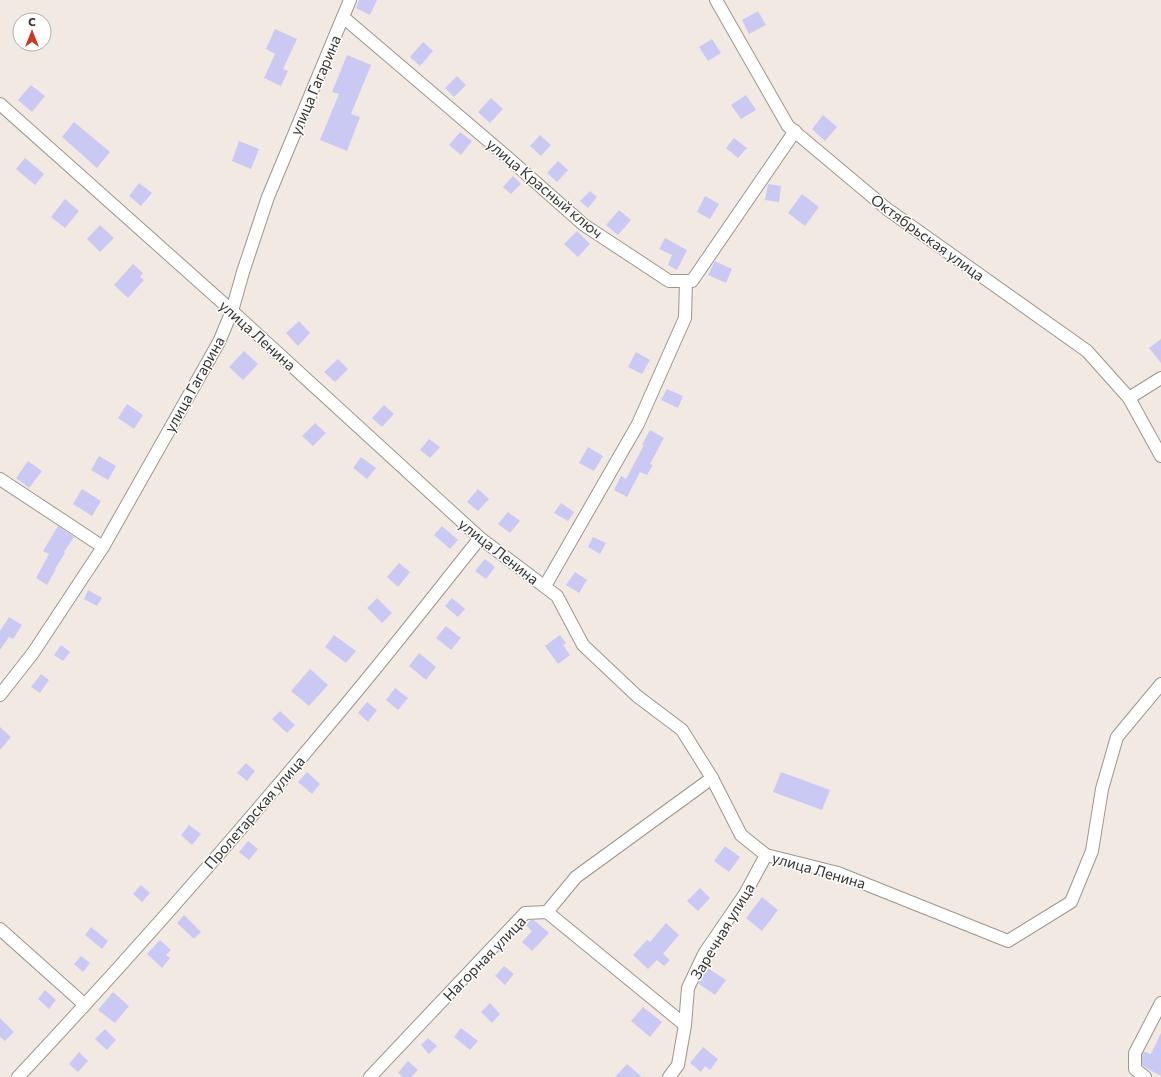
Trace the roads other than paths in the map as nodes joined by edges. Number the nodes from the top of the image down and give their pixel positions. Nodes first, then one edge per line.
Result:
1 (350, 0) edge
2 (716, 0) edge
3 (343, 17) junction
4 (0, 104) edge
5 (795, 131) junction
6 (686, 280) junction
7 (232, 311) junction
8 (1161, 378) edge
9 (1129, 398) junction
10 (1161, 456) edge
11 (0, 479) edge
12 (480, 538) junction
13 (103, 547) junction
14 (545, 586) junction
15 (1161, 684) edge
16 (0, 695) edge
17 (712, 778) junction
18 (766, 856) junction
19 (547, 912) junction
20 (0, 930) edge
21 (1161, 1002) edge
22 (85, 1005) junction
23 (685, 1025) junction
24 (18, 1077) edge
25 (370, 1077) edge
26 (669, 1077) edge
27 (1145, 1077) edge

1 - 3 street, улица Гагарина
2 - 5 street, Октябрьская улица
3 - 6 street, улица Красный ключ
3 - 7 street, улица Гагарина
4 - 7 street, улица Ленина
5 - 6 street
5 - 9 street, Октябрьская улица
6 - 14 street
7 - 12 street, улица Ленина
7 - 13 street, улица Гагарина
8 - 9 street
9 - 10 street, Октябрьская улица
11 - 13 street
12 - 14 street, улица Ленина
12 - 22 street, Пролетарская улица
13 - 16 street, улица Гагарина
14 - 17 street, улица Ленина
15 - 18 street, улица Ленина
17 - 18 street, улица Ленина
17 - 19 street
18 - 23 street, Заречная улица
19 - 23 street, Нагорная улица
19 - 25 street, Нагорная улица
20 - 22 street
21 - 27 street
22 - 24 street, Пролетарская улица
23 - 26 street, Заречная улица

